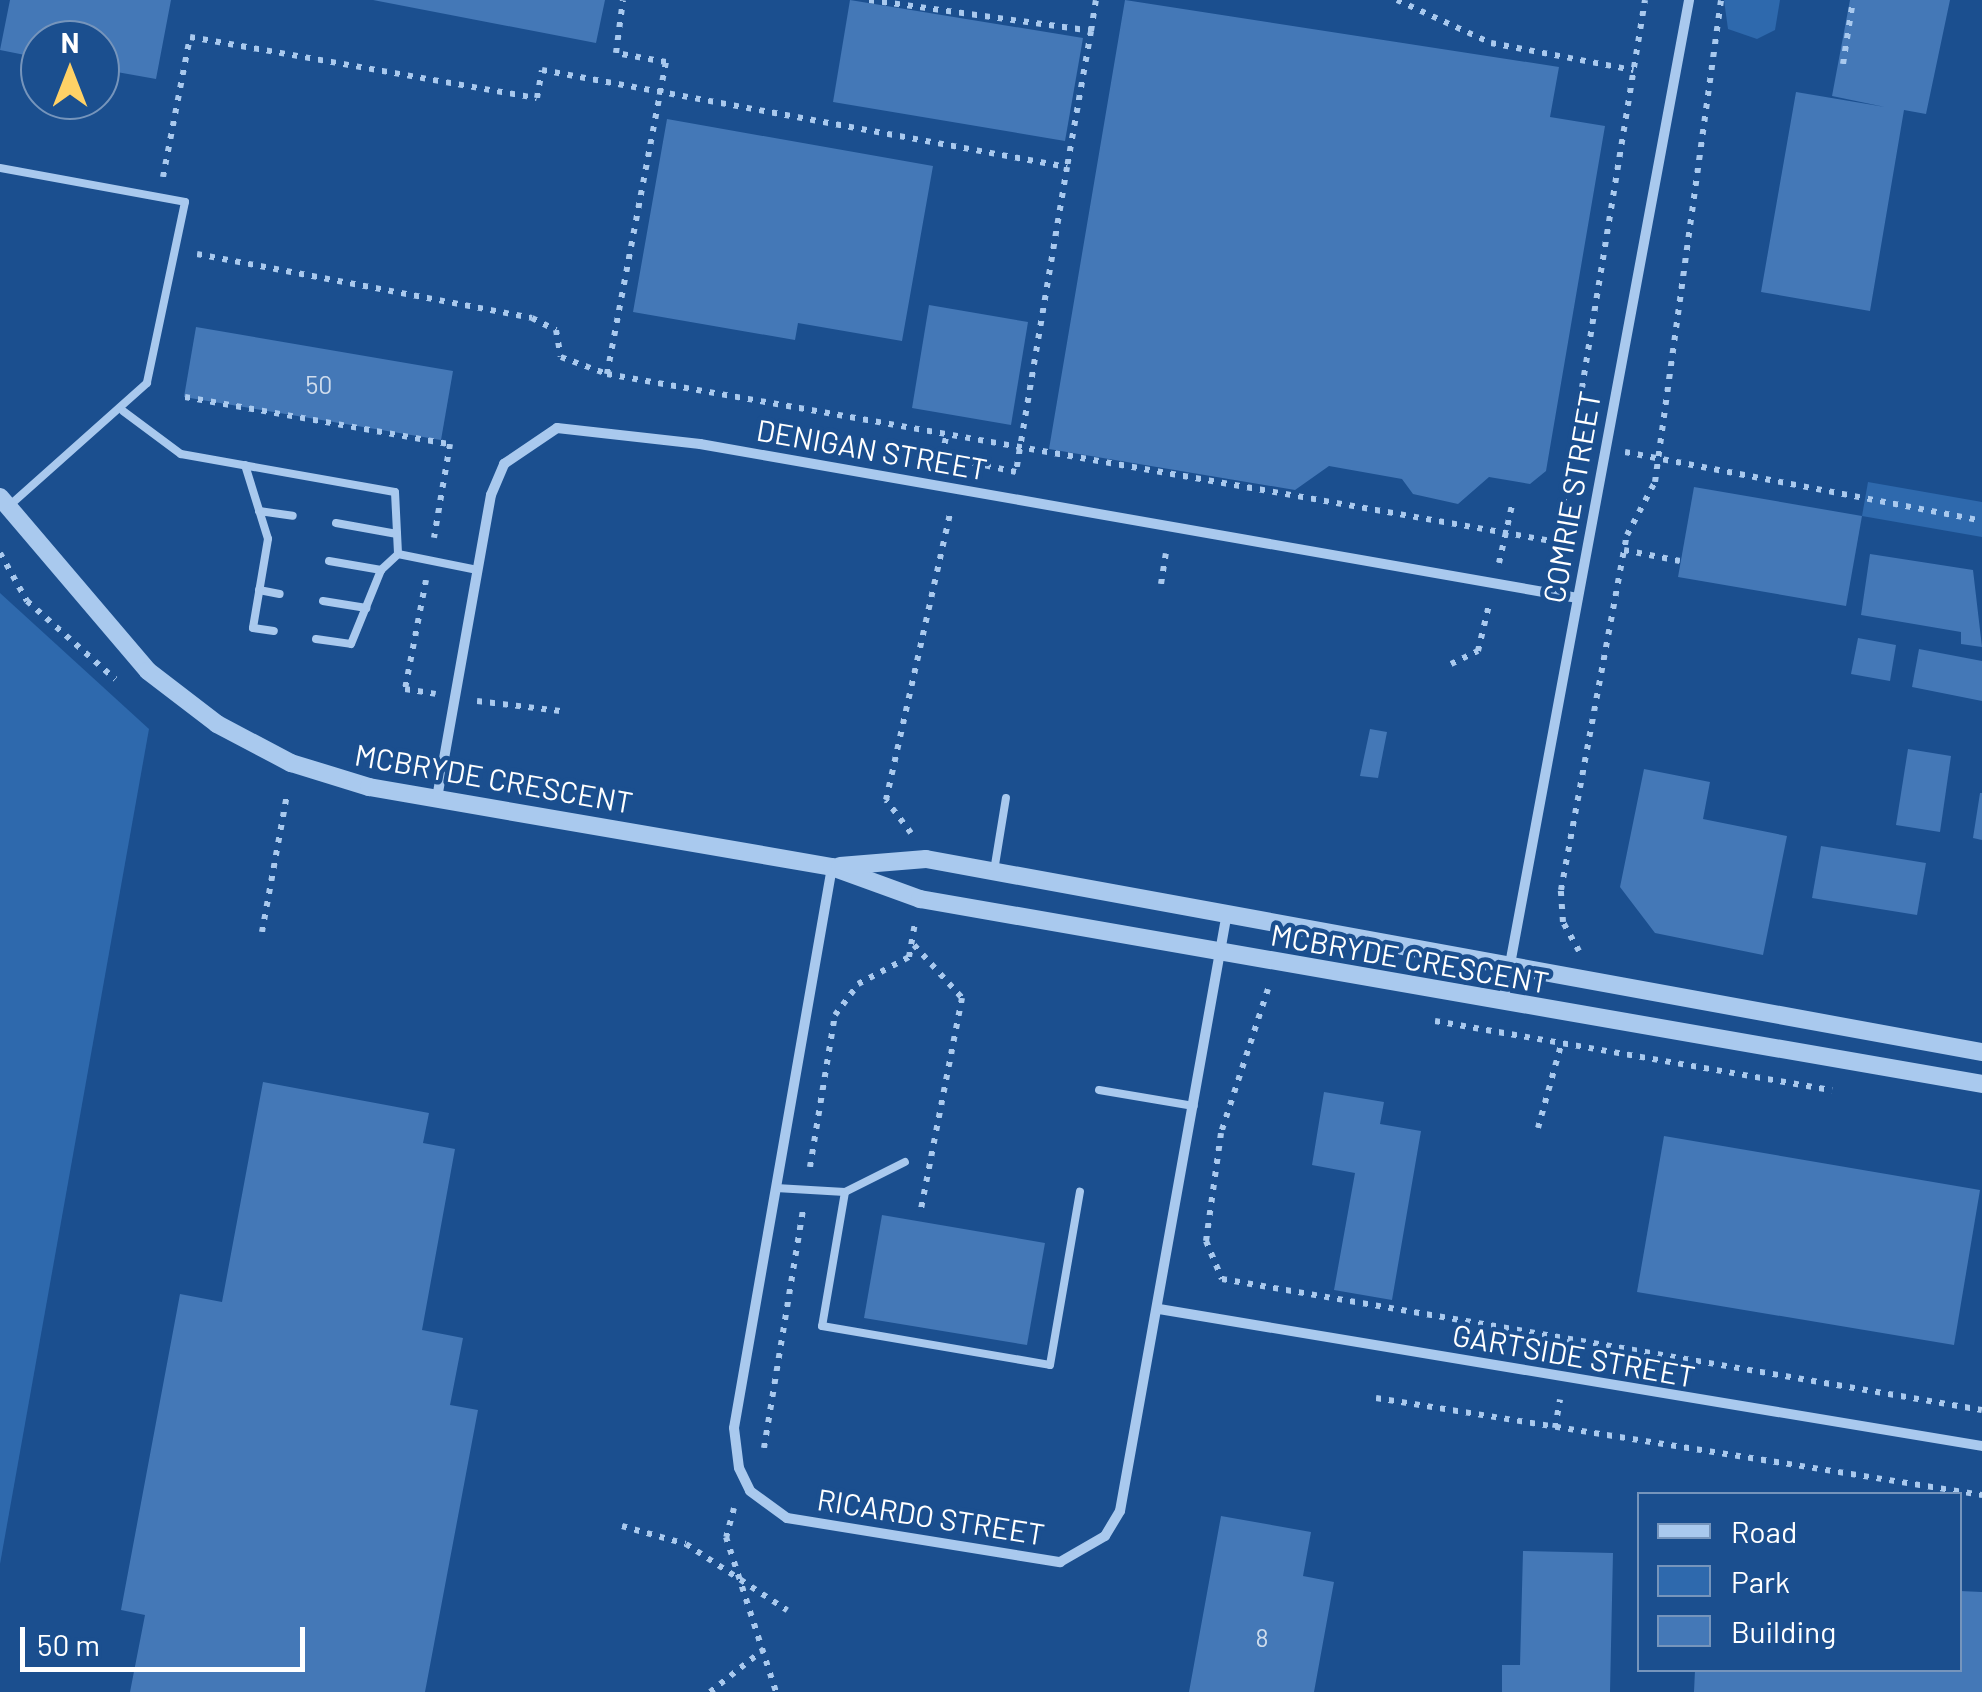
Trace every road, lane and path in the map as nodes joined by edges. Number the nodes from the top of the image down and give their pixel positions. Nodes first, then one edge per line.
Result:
1 (623, 0) edge
2 (869, 0) edge
3 (1096, 0) edge
4 (1397, 0) edge
5 (1645, 0) edge
6 (1690, 0) edge
7 (1721, 0) edge
8 (1853, 0) edge
9 (1091, 30) junction
10 (1842, 64) dead end
11 (1632, 70) junction
12 (661, 92) junction
13 (0, 168) edge
14 (1067, 168) junction
15 (159, 196) junction
16 (176, 250) junction
17 (607, 374) junction
18 (185, 397) dead end
19 (123, 411) junction
20 (946, 437) junction
21 (1606, 449) junction
22 (1024, 454) junction
23 (1659, 458) junction
24 (960, 460) junction
25 (245, 465) junction
26 (955, 488) junction
27 (4, 502) edge
28 (260, 511) junction
29 (293, 516) dead end
30 (1982, 521) edge
31 (336, 523) dead end
32 (397, 534) junction
33 (1624, 550) junction
34 (0, 552) edge
35 (1166, 553) dead end
36 (398, 554) junction
37 (330, 561) dead end
38 (430, 561) junction
39 (1680, 561) dead end
40 (381, 570) junction
41 (477, 570) junction
42 (1161, 584) dead end
43 (260, 590) junction
44 (280, 594) dead end
45 (1578, 598) junction
46 (323, 601) dead end
47 (366, 608) junction
48 (274, 631) dead end
49 (316, 639) dead end
50 (128, 691) dead end
51 (437, 694) dead end
52 (474, 700) dead end
53 (560, 711) dead end
54 (275, 786) dead end
55 (437, 798) junction
56 (1006, 798) dead end
57 (930, 843) dead end
58 (832, 867) junction
59 (994, 871) junction
60 (1227, 913) junction
61 (916, 914) dead end
62 (262, 932) dead end
63 (914, 944) junction
64 (1221, 953) junction
65 (1510, 964) junction
66 (1594, 964) dead end
67 (1268, 989) dead end
68 (1502, 1003) junction
69 (1561, 1044) dead end
70 (1982, 1052) edge
71 (1982, 1084) edge
72 (1100, 1090) dead end
73 (1194, 1106) junction
74 (1538, 1128) dead end
75 (905, 1162) dead end
76 (776, 1188) junction
77 (806, 1190) junction
78 (846, 1192) junction
79 (1080, 1192) dead end
80 (920, 1214) dead end
81 (1158, 1309) junction
82 (1376, 1398) dead end
83 (1982, 1410) edge
84 (1982, 1446) edge
85 (1957, 1492) edge
86 (757, 1498) junction
87 (622, 1526) dead end
88 (738, 1577) junction
89 (787, 1610) dead end
90 (764, 1649) junction
91 (710, 1692) edge
92 (776, 1692) edge

1 - 12 path
2 - 9 path
3 - 9 path
4 - 11 path
5 - 11 path
6 - 21 street, COMRIE STREET
7 - 23 path
8 - 10 path
9 - 14 path
11 - 22 path
12 - 14 path
12 - 15 path
12 - 17 path
13 - 15 lane
14 - 22 path
15 - 16 lane, MCBRYDE CRESCENT
16 - 17 path
16 - 19 lane, MCBRYDE CRESCENT
17 - 20 path
18 - 38 path
19 - 25 lane
19 - 27 lane, MCBRYDE CRESCENT
20 - 22 path
20 - 24 path
21 - 23 path
21 - 45 street, COMRIE STREET
22 - 24 path
23 - 30 path
23 - 33 path
24 - 26 path
25 - 28 lane
25 - 32 lane
26 - 41 street, DENIGAN STREET
26 - 45 street, DENIGAN STREET
26 - 57 path
27 - 55 street, MCBRYDE CRESCENT
28 - 29 lane
28 - 43 lane
31 - 32 lane
32 - 36 lane
33 - 39 path
33 - 66 path
34 - 50 path
35 - 42 path
36 - 38 lane
36 - 40 lane
37 - 40 lane
38 - 41 lane
38 - 51 path
40 - 47 lane
41 - 55 street, DENIGAN STREET
43 - 44 lane
43 - 48 lane
45 - 65 street, COMRIE STREET
46 - 47 lane
47 - 49 lane
52 - 53 path
54 - 62 path
55 - 58 street, MCBRYDE CRESCENT
56 - 59 lane
58 - 59 street, MCBRYDE CRESCENT
58 - 64 street, MCBRYDE CRESCENT
58 - 76 street
59 - 60 street, MCBRYDE CRESCENT
60 - 64 street, RICARDO STREET
60 - 65 street, MCBRYDE CRESCENT
61 - 63 path
63 - 77 path
63 - 80 path
64 - 68 street, MCBRYDE CRESCENT
64 - 73 street, RICARDO STREET
65 - 68 street, COMRIE STREET
65 - 70 street, MCBRYDE CRESCENT
67 - 83 path
68 - 71 street, MCBRYDE CRESCENT
69 - 74 path
72 - 73 lane
73 - 81 street, RICARDO STREET
75 - 78 lane
76 - 77 lane
76 - 86 street
77 - 78 lane
77 - 86 path
78 - 79 lane
81 - 84 street, GARTSIDE STREET
81 - 86 street, RICARDO STREET
82 - 85 path
86 - 88 path
87 - 88 path
88 - 89 path
88 - 90 path
90 - 91 path
90 - 92 path

